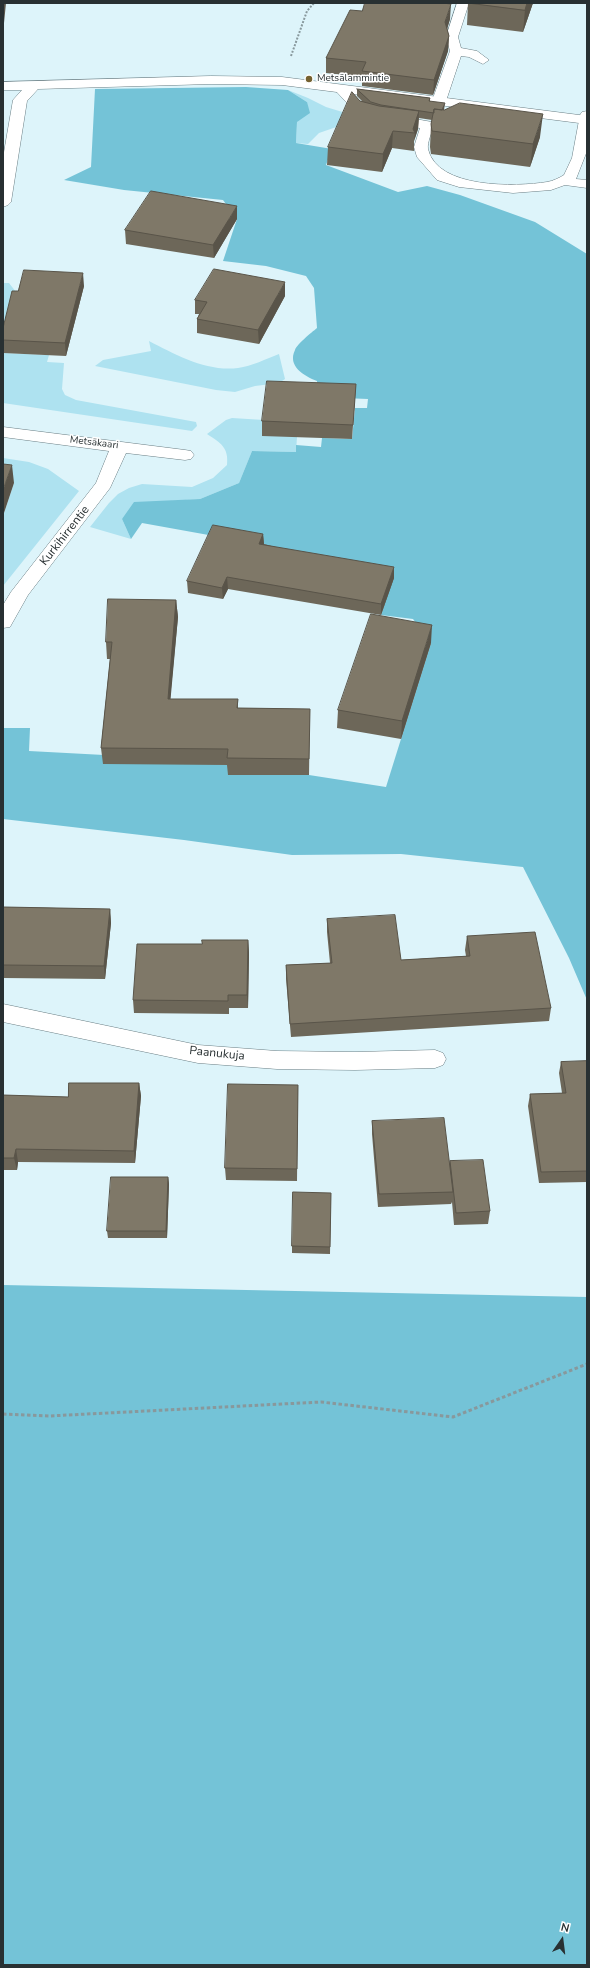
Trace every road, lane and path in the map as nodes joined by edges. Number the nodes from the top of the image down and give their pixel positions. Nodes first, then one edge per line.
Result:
1 (314, 3) edge
2 (464, 3) edge
3 (456, 51) junction
4 (483, 60) dead end
5 (282, 81) junction
6 (34, 84) junction
7 (3, 86) edge
8 (340, 89) junction
9 (439, 101) junction
10 (587, 118) edge
11 (427, 125) junction
12 (442, 127) edge
13 (564, 181) junction
14 (587, 184) edge
15 (3, 202) edge
16 (3, 432) edge
17 (120, 446) junction
18 (185, 455) dead end
19 (3, 622) edge
20 (3, 1013) edge
21 (435, 1059) dead end
22 (587, 1364) edge
23 (3, 1414) edge

1 - 5 path
2 - 3 lane
3 - 4 lane
3 - 9 lane
5 - 6 street
5 - 8 street
6 - 7 street
6 - 15 street
8 - 9 street
8 - 11 lane
9 - 10 street
10 - 13 lane
11 - 12 lane
11 - 13 lane
13 - 14 lane
16 - 17 street, Metsäkaari
17 - 18 street, Metsäkaari
17 - 19 street, Kurkihirrentie
20 - 21 street, Paanukuja
22 - 23 path

